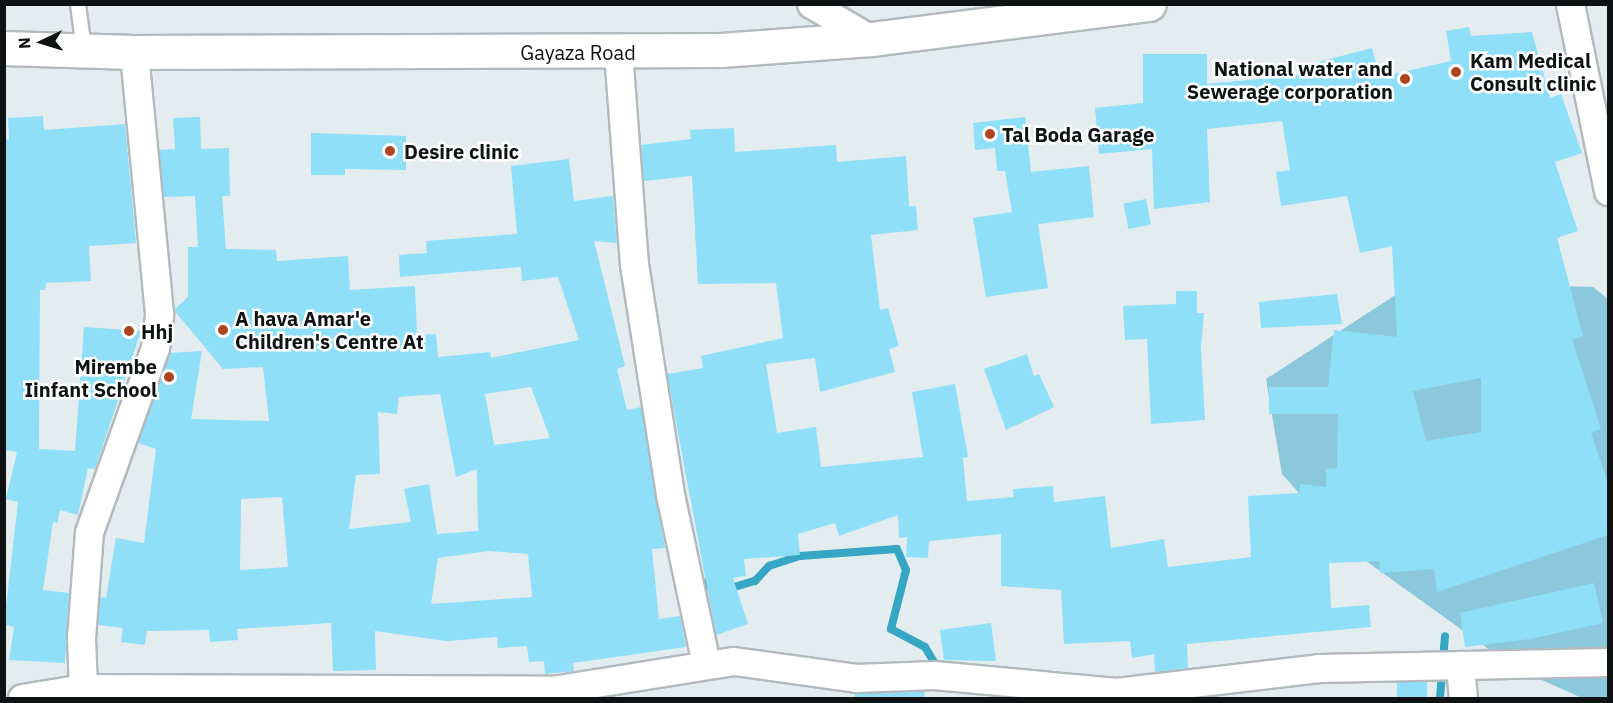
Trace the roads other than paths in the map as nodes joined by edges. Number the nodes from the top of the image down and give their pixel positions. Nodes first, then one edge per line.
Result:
1 (78, 4) edge
2 (811, 4) edge
3 (1149, 4) edge
4 (1570, 4) edge
5 (1082, 9) edge
6 (871, 39) junction
7 (4, 48) edge
8 (84, 50) junction
9 (134, 52) junction
10 (618, 52) junction
11 (1608, 191) edge
12 (1608, 662) edge
13 (706, 663) junction
14 (1460, 665) junction
15 (83, 688) junction
16 (1112, 695) edge
17 (22, 699) edge
18 (1463, 699) edge

1 - 8 lane
2 - 6 street
3 - 5 main road, Gayaza Road
4 - 11 street
5 - 6 main road, Gayaza Road
6 - 10 main road, Gayaza Road
7 - 8 main road, Gayaza Road
8 - 9 main road, Gayaza Road
9 - 10 main road, Gayaza Road
9 - 15 street
10 - 13 street
12 - 14 street
13 - 15 street
13 - 16 street
14 - 16 street
14 - 18 street
15 - 17 street

